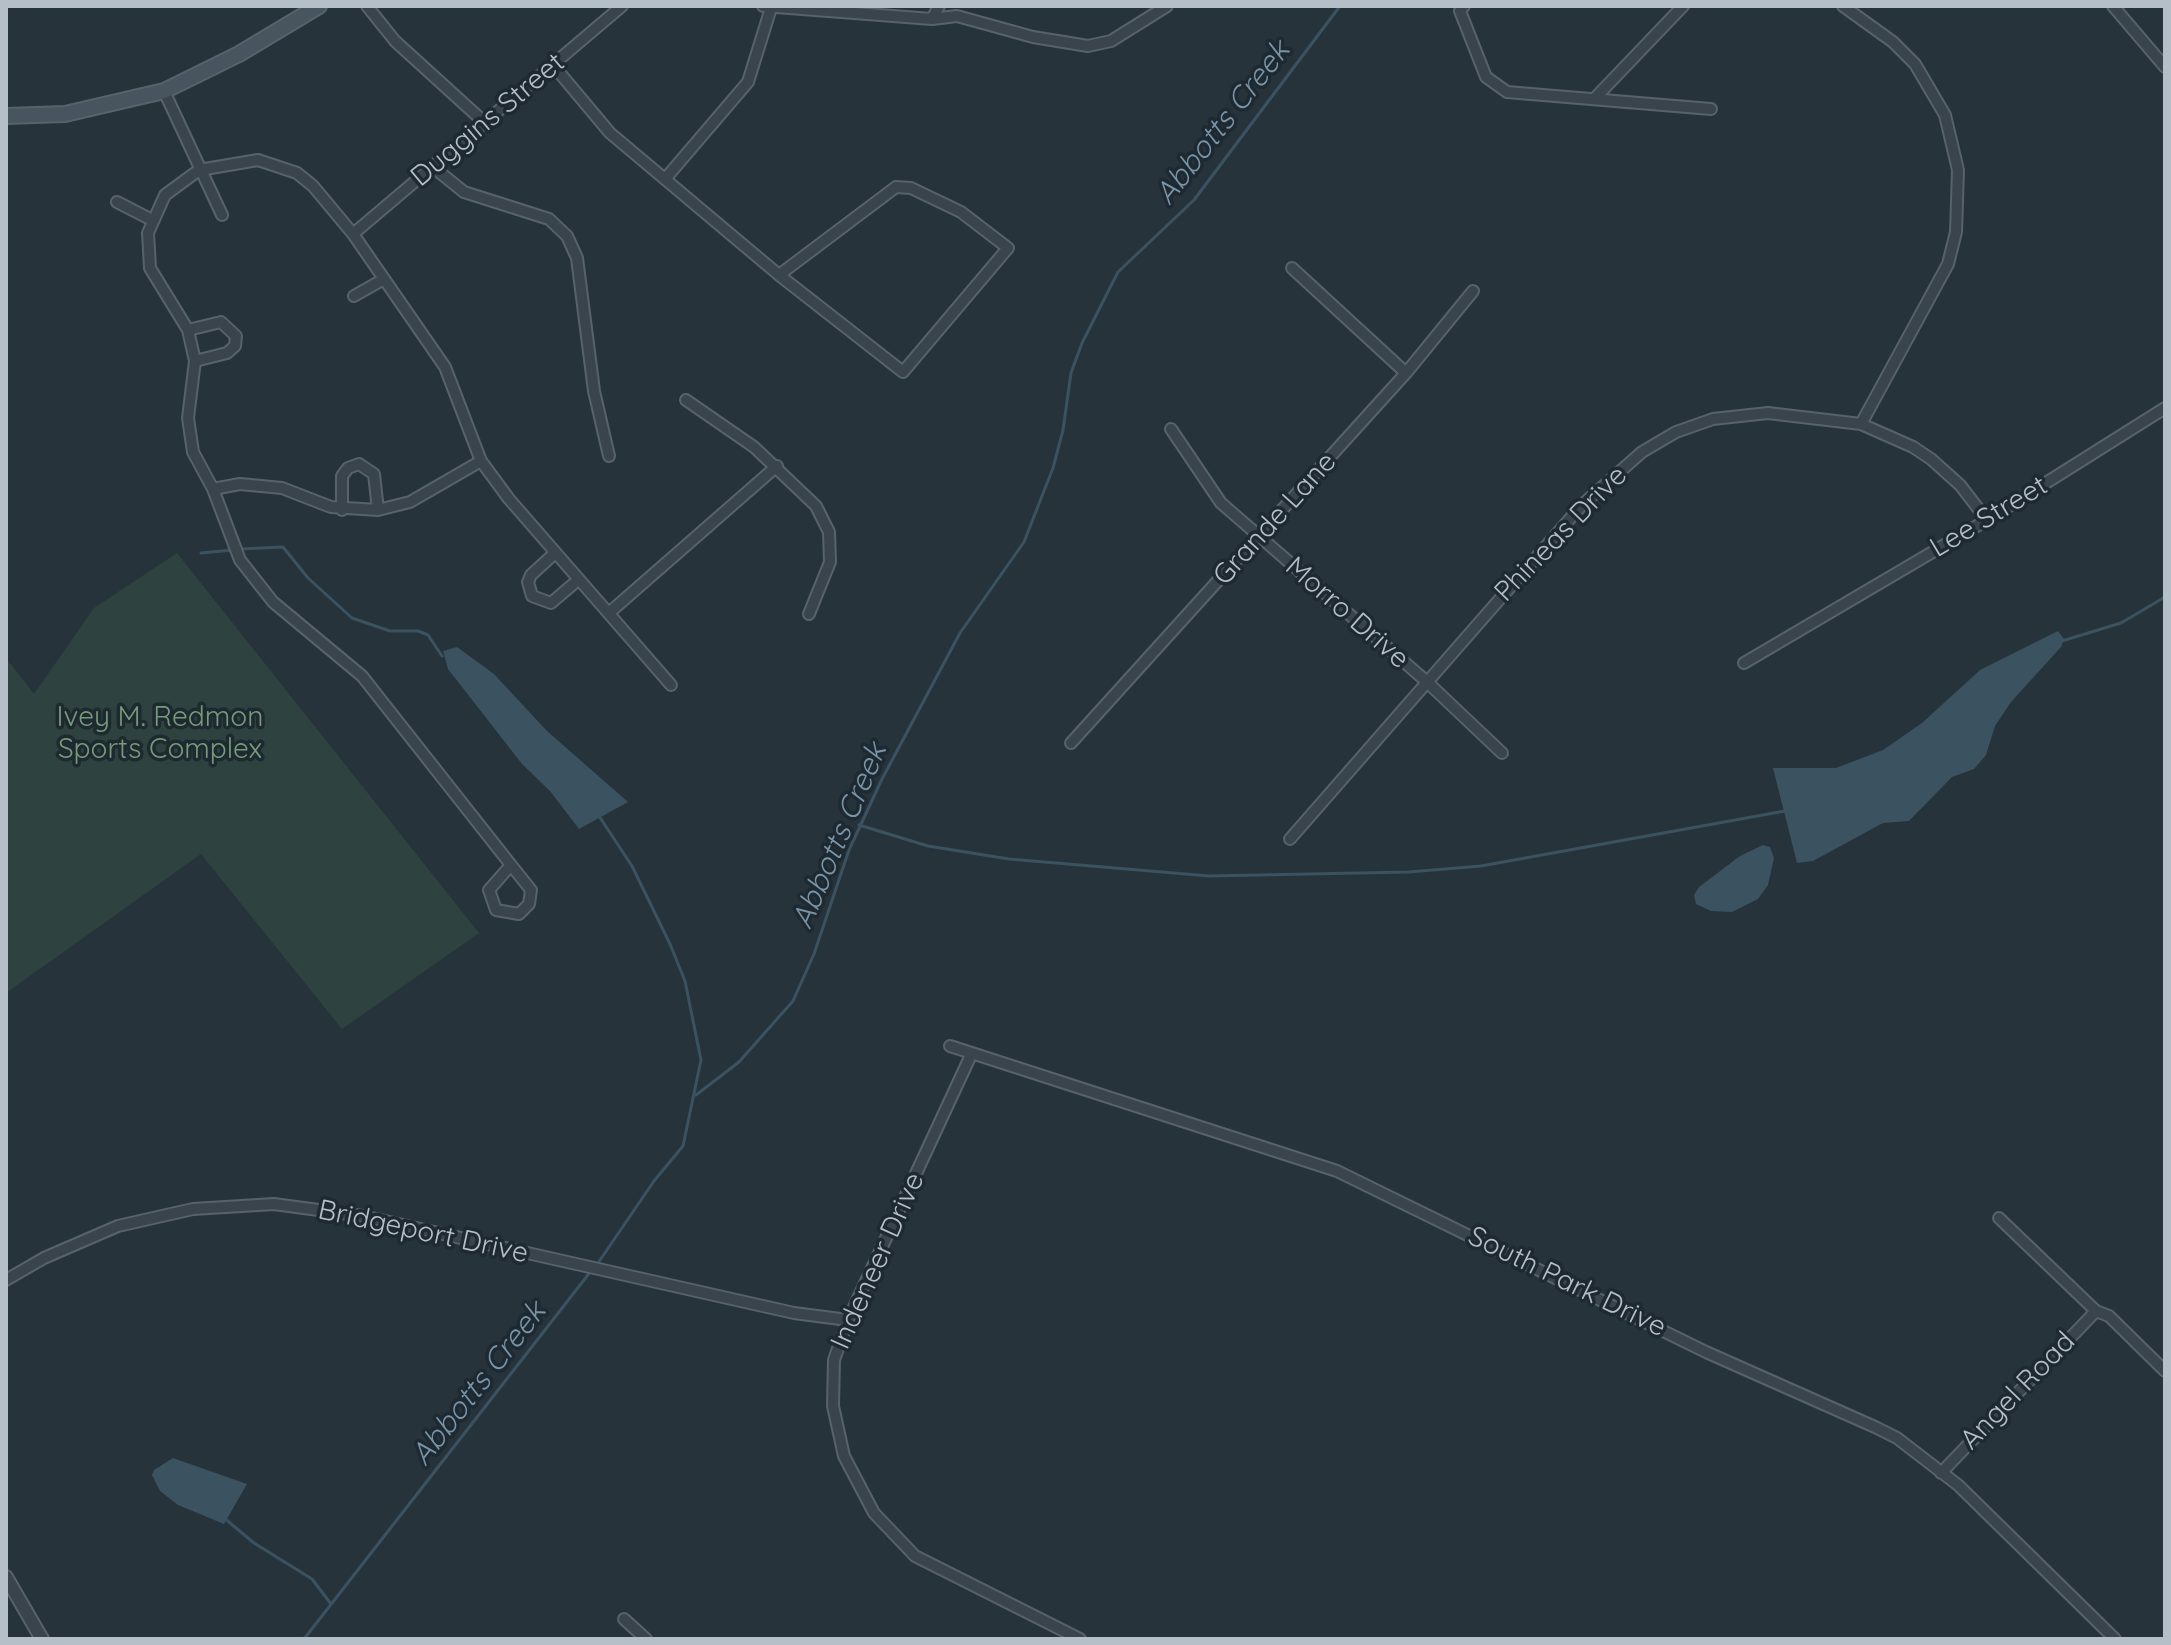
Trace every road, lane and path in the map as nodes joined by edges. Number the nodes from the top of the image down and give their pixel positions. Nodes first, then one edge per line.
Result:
1 (319, 6) edge
2 (367, 6) edge
3 (622, 6) edge
4 (939, 6) edge
5 (1167, 6) edge
6 (1683, 6) edge
7 (1843, 6) edge
8 (2113, 6) edge
9 (767, 7) edge
10 (1462, 8) edge
11 (932, 19) junction
12 (553, 65) junction
13 (2165, 67) edge
14 (164, 91) junction
15 (1596, 97) junction
16 (1711, 109) dead end
17 (6, 116) edge
18 (484, 122) junction
19 (433, 167) junction
20 (199, 170) junction
21 (665, 179) junction
22 (117, 202) dead end
23 (222, 215) dead end
24 (152, 220) junction
25 (353, 234) junction
26 (1292, 268) dead end
27 (779, 275) junction
28 (384, 279) junction
29 (1473, 291) dead end
30 (354, 296) dead end
31 (188, 330) junction
32 (195, 361) junction
33 (1406, 373) junction
34 (686, 400) dead end
35 (2165, 408) edge
36 (1861, 424) junction
37 (1171, 429) dead end
38 (609, 456) dead end
39 (481, 461) junction
40 (777, 466) junction
41 (213, 489) junction
42 (342, 510) junction
43 (378, 510) junction
44 (1987, 520) junction
45 (1259, 538) junction
46 (555, 553) junction
47 (578, 580) junction
48 (610, 612) junction
49 (809, 614) dead end
50 (1744, 663) dead end
51 (1426, 681) junction
52 (671, 685) dead end
53 (1071, 743) dead end
54 (1502, 753) dead end
55 (1290, 839) dead end
56 (511, 865) junction
57 (950, 1046) dead end
58 (971, 1055) junction
59 (1999, 1218) dead end
60 (6, 1280) edge
61 (2096, 1311) junction
62 (848, 1320) junction
63 (2165, 1371) edge
64 (1941, 1473) junction
65 (6, 1577) edge
66 (624, 1619) dead end
67 (42, 1639) edge
68 (646, 1639) edge
69 (1080, 1639) edge
70 (2115, 1639) edge

1 - 14 main road
2 - 18 street
3 - 12 street, Duggins Street
4 - 11 street
5 - 11 street
6 - 15 street
7 - 36 street
8 - 13 street
9 - 11 street
9 - 21 street
10 - 15 street
12 - 18 street, Duggins Street
12 - 21 street
14 - 17 main road
14 - 20 street
15 - 16 street
18 - 19 street, Duggins Street
19 - 25 street, Duggins Street
19 - 38 street
20 - 23 street
20 - 24 street
20 - 25 street
21 - 27 street
22 - 24 street
24 - 31 street
25 - 28 street
26 - 33 street
27 - 27 street
28 - 30 street
28 - 39 street
29 - 33 street, Grande Lane
31 - 32 street
31 - 32 street
32 - 41 street
33 - 45 street, Grande Lane
34 - 40 street
35 - 44 street, Lee Street
36 - 44 street, Phineas Drive
36 - 51 street, Phineas Drive
37 - 45 street, Morro Drive
39 - 43 street
39 - 46 street
40 - 48 street
40 - 49 street
41 - 42 street
41 - 56 street
42 - 43 street
42 - 43 street
44 - 50 street, Lee Street
45 - 51 street, Morro Drive
45 - 53 street, Grande Lane
46 - 47 street
46 - 47 street
47 - 48 street
48 - 52 street
51 - 54 street, Morro Drive
51 - 55 street, Phineas Drive
56 - 56 street
57 - 58 street, South Park Drive
58 - 62 street, Indeneer Drive
58 - 64 street, South Park Drive
59 - 61 street, Angel Road
60 - 62 street, Bridgeport Drive
61 - 63 street, Angel Road
61 - 64 street, Angel Road
62 - 69 street, Indeneer Drive
64 - 70 street, South Park Drive
65 - 67 street
66 - 68 street

